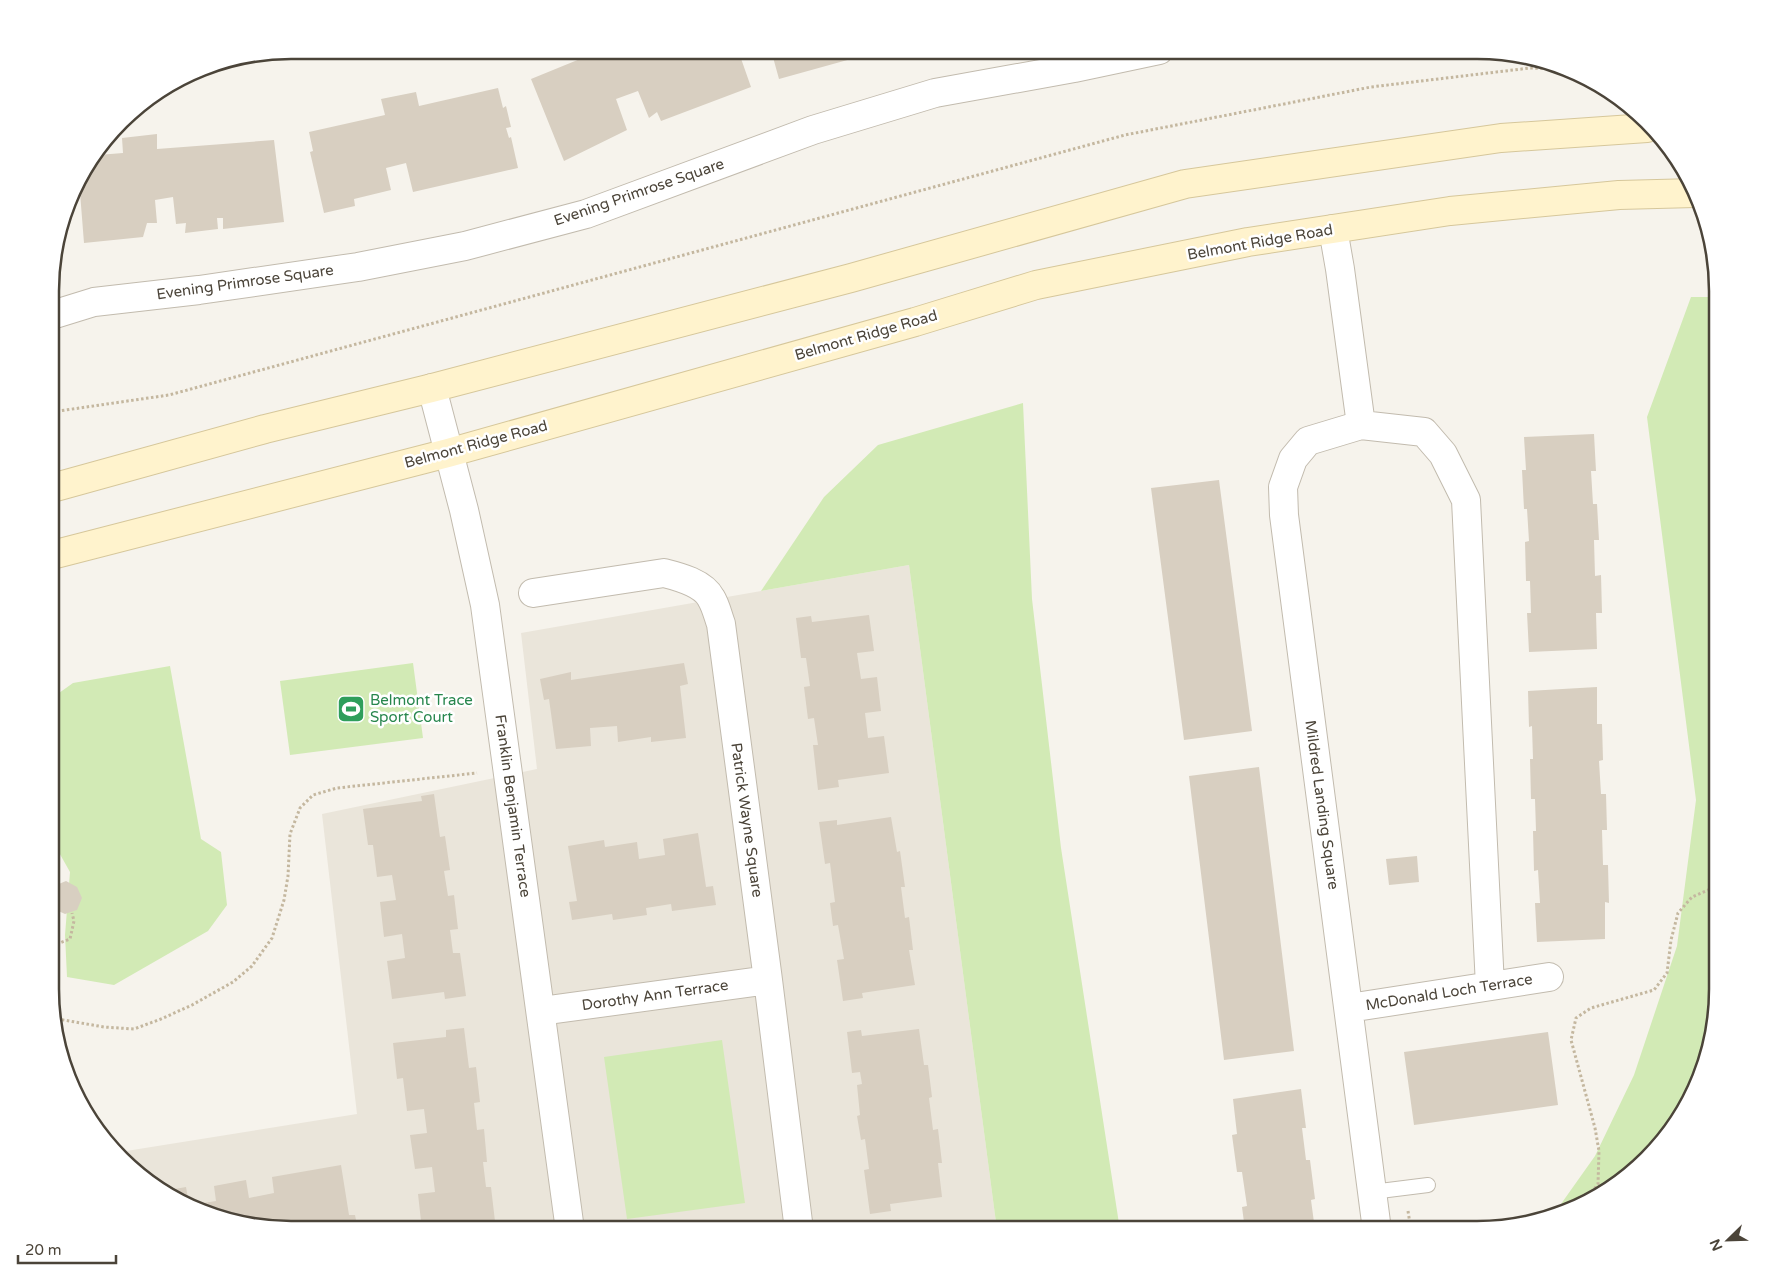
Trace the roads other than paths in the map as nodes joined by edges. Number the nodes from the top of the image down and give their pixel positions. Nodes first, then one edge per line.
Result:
1 (1116, 59) edge
2 (1642, 128) edge
3 (1688, 193) edge
4 (1333, 229) junction
5 (59, 312) edge
6 (432, 388) junction
7 (1361, 425) junction
8 (448, 453) junction
9 (59, 486) edge
10 (59, 553) edge
11 (533, 594) dead end
12 (1549, 977) dead end
13 (768, 980) junction
14 (1490, 986) junction
15 (1349, 1008) junction
16 (541, 1011) junction
17 (1428, 1185) dead end
18 (1372, 1192) junction
19 (569, 1221) edge
20 (798, 1221) edge
21 (1376, 1221) edge

1 - 5 street, Evening Primrose Square
2 - 6 main road
3 - 4 main road, Belmont Ridge Road
4 - 7 street
4 - 8 main road, Belmont Ridge Road
6 - 8 street, Franklin Benjamin Terrace
6 - 9 main road
7 - 14 street, Mildred Landing Square
7 - 15 street, Mildred Landing Square
8 - 10 main road, Belmont Ridge Road
8 - 16 street, Franklin Benjamin Terrace
11 - 13 street, Patrick Wayne Square
12 - 14 street, McDonald Loch Terrace
13 - 16 street, Dorothy Ann Terrace
13 - 20 street, Patrick Wayne Square
14 - 15 street, McDonald Loch Terrace
15 - 18 street, Mildred Landing Square
16 - 19 street, Franklin Benjamin Terrace
17 - 18 lane
18 - 21 street, Mildred Landing Square

